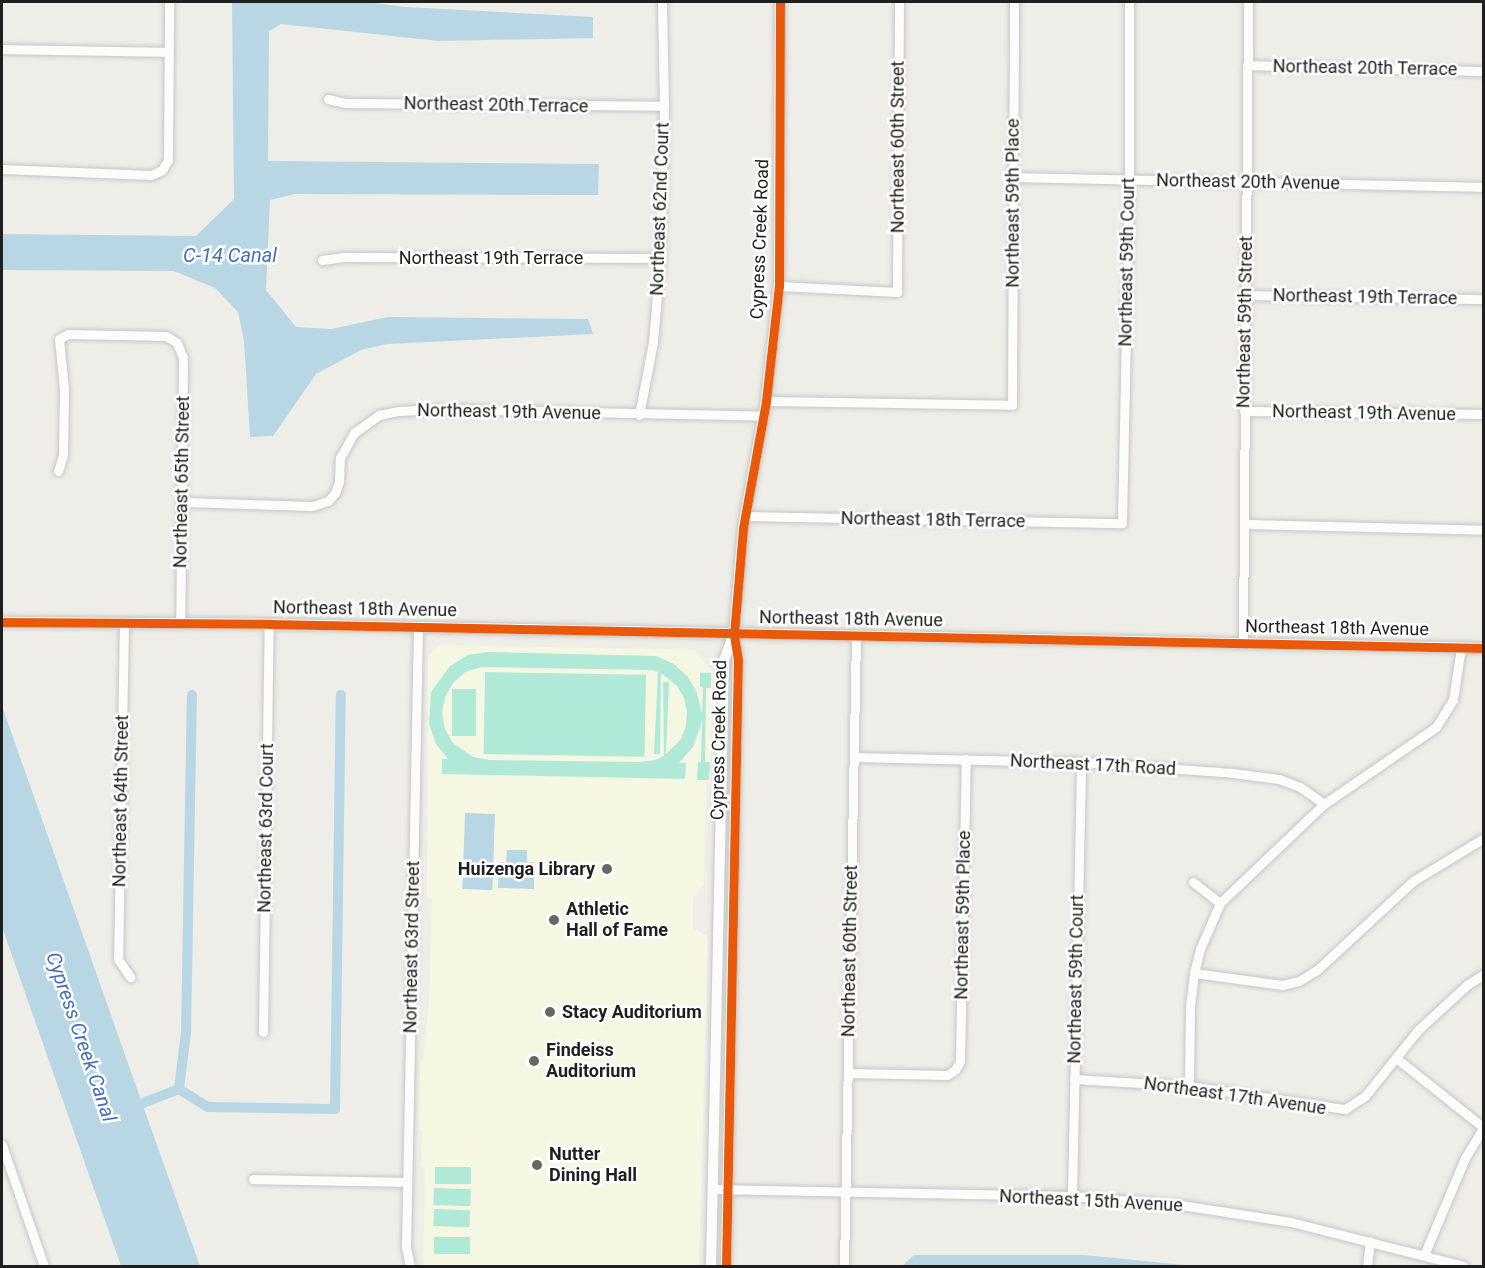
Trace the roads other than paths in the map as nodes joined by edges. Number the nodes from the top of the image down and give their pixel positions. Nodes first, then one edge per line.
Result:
1 (169, 2) edge
2 (663, 2) edge
3 (780, 2) edge
4 (899, 2) edge
5 (1014, 2) edge
6 (1129, 2) edge
7 (1248, 2) edge
8 (2, 48) edge
9 (168, 52) junction
10 (1247, 65) junction
11 (1484, 71) edge
12 (328, 99) dead end
13 (664, 106) junction
14 (2, 169) edge
15 (1013, 177) junction
16 (1129, 179) junction
17 (1246, 182) junction
18 (1484, 187) edge
19 (660, 258) junction
20 (322, 260) dead end
21 (779, 286) junction
22 (1246, 295) junction
23 (1484, 299) edge
24 (766, 401) junction
25 (1244, 411) junction
26 (1484, 414) edge
27 (639, 415) junction
28 (764, 416) junction
29 (58, 471) dead end
30 (183, 502) junction
31 (744, 516) junction
32 (1122, 523) joint
33 (1245, 524) junction
34 (1484, 530) edge
35 (2, 622) edge
36 (124, 622) junction
37 (180, 623) junction
38 (269, 624) junction
39 (418, 627) junction
40 (734, 634) junction
41 (856, 636) junction
42 (1243, 643) junction
43 (1461, 647) junction
44 (1484, 648) edge
45 (854, 757) junction
46 (966, 759) junction
47 (1081, 762) junction
48 (1324, 804) junction
49 (1484, 838) edge
50 (1193, 882) dead end
51 (1220, 903) junction
52 (1194, 973) junction
53 (1484, 974) edge
54 (130, 977) dead end
55 (263, 1032) dead end
56 (1396, 1058) junction
57 (848, 1073) junction
58 (1074, 1078) junction
59 (1189, 1086) junction
60 (1483, 1128) edge
61 (2, 1145) edge
62 (253, 1179) dead end
63 (407, 1182) junction
64 (713, 1189) junction
65 (728, 1189) junction
66 (846, 1192) junction
67 (1072, 1196) junction
68 (1370, 1242) junction
69 (1424, 1255) junction
70 (44, 1266) edge
71 (410, 1266) edge
72 (711, 1266) edge
73 (726, 1266) edge
74 (844, 1266) edge
75 (1367, 1266) edge
76 (1463, 1266) edge

1 - 9 street
2 - 13 street, Northeast 62nd Court
3 - 21 street, Cypress Creek Road
4 - 21 street, Northeast 60th Street
5 - 15 street, Northeast 59th Place
6 - 16 street, Northeast 59th Court
7 - 10 street, Northeast 59th Street
8 - 9 street
9 - 14 street
10 - 11 street, Northeast 20th Terrace
10 - 17 street, Northeast 59th Street
12 - 13 street, Northeast 20th Terrace
13 - 19 street, Northeast 62nd Court
15 - 16 street, Northeast 20th Avenue
15 - 24 street, Northeast 59th Place
16 - 17 street, Northeast 20th Avenue
16 - 32 street, Northeast 59th Court
17 - 18 street, Northeast 20th Avenue
17 - 22 street, Northeast 59th Street
19 - 20 street, Northeast 19th Terrace
19 - 27 street, Northeast 62nd Court
21 - 24 street, Cypress Creek Road
22 - 23 street, Northeast 19th Terrace
22 - 25 street, Northeast 59th Street
24 - 28 street, Cypress Creek Road
25 - 26 street, Northeast 19th Avenue
25 - 33 street, Northeast 59th Street
27 - 28 street, Northeast 19th Avenue
27 - 30 street, Northeast 19th Avenue
28 - 31 street, Cypress Creek Road
29 - 30 street, Northeast 65th Street
30 - 37 street, Northeast 65th Street
31 - 32 street, Northeast 18th Terrace
31 - 40 street, Cypress Creek Road
33 - 34 street
33 - 42 street, Northeast 59th Street
35 - 36 street, Northeast 18th Avenue
36 - 37 street, Northeast 18th Avenue
36 - 54 street, Northeast 64th Street
37 - 38 street, Northeast 18th Avenue
38 - 39 street, Northeast 18th Avenue
38 - 55 street, Northeast 63rd Court
39 - 40 street, Northeast 18th Avenue
39 - 63 street, Northeast 63rd Street
40 - 41 street, Northeast 18th Avenue
40 - 64 street, Cypress Creek Road
40 - 65 street, Cypress Creek Road
41 - 42 street, Northeast 18th Avenue
41 - 45 street, Northeast 60th Street
42 - 43 street, Northeast 18th Avenue
43 - 44 street, Northeast 18th Avenue
43 - 48 street
45 - 46 street, Northeast 17th Road
45 - 57 street, Northeast 60th Street
46 - 47 street, Northeast 17th Road
46 - 57 street, Northeast 59th Place
47 - 48 street, Northeast 17th Road
47 - 58 street, Northeast 59th Court
48 - 51 street
49 - 52 street
50 - 51 street
51 - 52 street
52 - 59 street
53 - 56 street, Northeast 17th Avenue
56 - 59 street, Northeast 17th Avenue
56 - 60 street
57 - 66 street, Northeast 60th Street
58 - 59 street, Northeast 17th Avenue
58 - 67 street, Northeast 59th Court
60 - 69 street
61 - 70 street
62 - 63 street
63 - 71 street, Northeast 63rd Street
64 - 65 street, Northeast 15th Avenue
64 - 72 street, Cypress Creek Road
65 - 66 street, Northeast 15th Avenue
65 - 73 street, Cypress Creek Road
66 - 67 street, Northeast 15th Avenue
66 - 74 street, Northeast 60th Street
67 - 68 street, Northeast 15th Avenue
68 - 69 street, Northeast 15th Avenue
68 - 75 street
69 - 76 street, Northeast 15th Avenue

